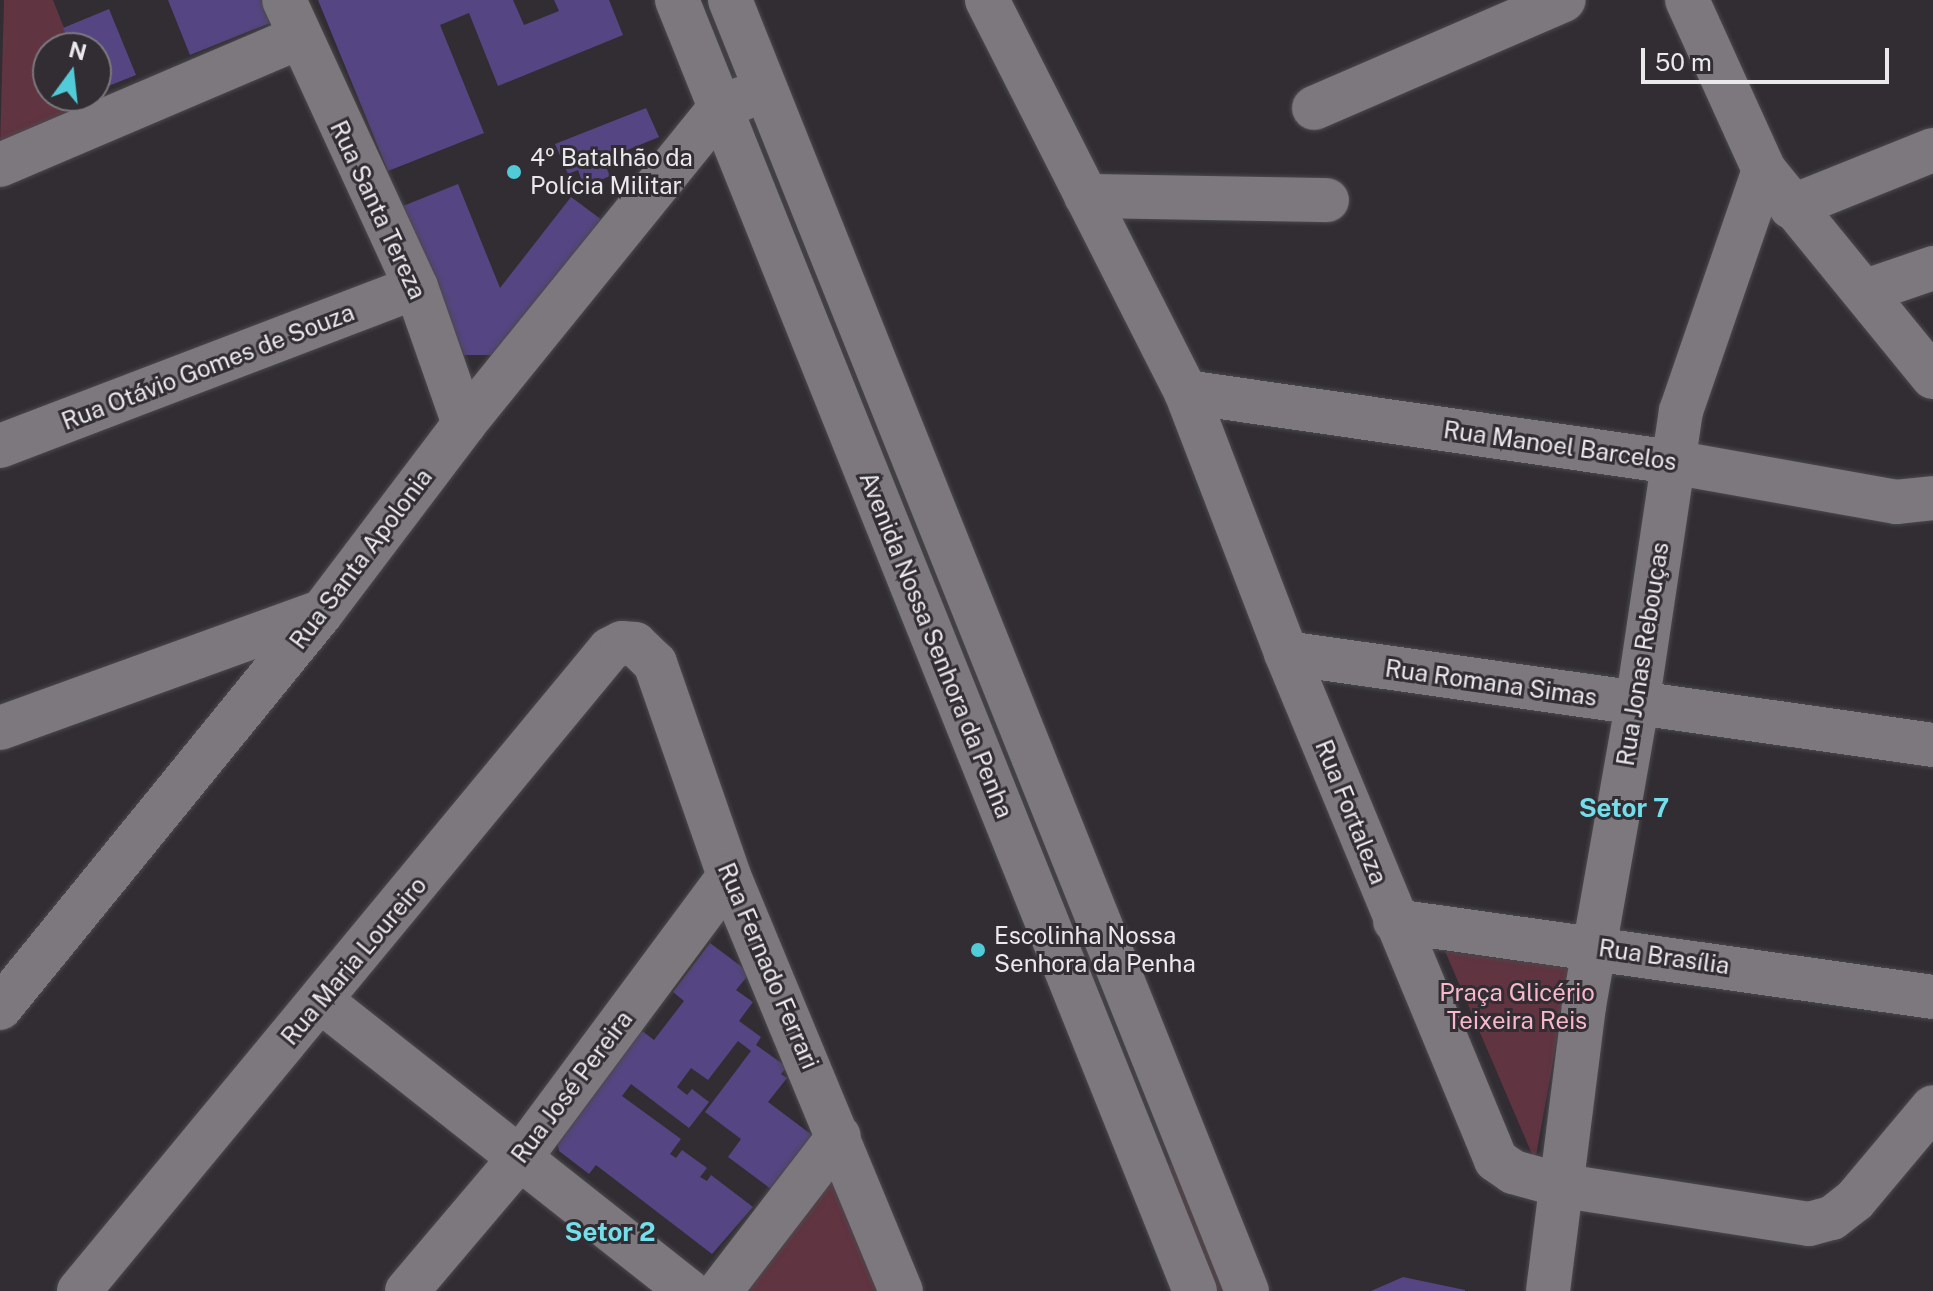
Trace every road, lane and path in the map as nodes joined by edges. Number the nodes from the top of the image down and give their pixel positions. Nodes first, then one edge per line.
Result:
1 (677, 0) edge
2 (730, 0) edge
3 (987, 0) edge
4 (1564, 0) edge
5 (1687, 0) edge
6 (291, 19) edge
7 (765, 88) junction
8 (720, 108) junction
9 (1314, 108) dead end
10 (1933, 150) edge
11 (0, 165) edge
12 (1764, 170) junction
13 (1086, 196) junction
14 (1327, 200) dead end
15 (1791, 207) junction
16 (1933, 268) edge
17 (416, 287) junction
18 (1866, 291) junction
19 (867, 343) junction
20 (822, 360) junction
21 (1933, 377) edge
22 (1186, 392) junction
23 (464, 424) junction
24 (0, 446) edge
25 (1672, 462) junction
26 (1933, 498) edge
27 (964, 583) junction
28 (919, 602) junction
29 (322, 612) junction
30 (635, 644) joint
31 (1286, 653) junction
32 (1637, 705) junction
33 (0, 728) edge
34 (1933, 745) edge
35 (729, 876) junction
36 (1395, 921) junction
37 (1594, 947) junction
38 (1933, 997) edge
39 (321, 1001) junction
40 (0, 1008) edge
41 (1933, 1107) edge
42 (839, 1136) junction
43 (1186, 1139) junction
44 (1142, 1158) junction
45 (519, 1159) junction
46 (1564, 1186) junction
47 (79, 1291) edge
48 (407, 1291) edge
49 (688, 1291) edge
50 (720, 1291) edge
51 (901, 1291) edge
52 (1195, 1291) edge
53 (1247, 1291) edge
54 (1548, 1291) edge

1 - 8 street, Avenida Nossa Senhora da Penha
2 - 7 street, Avenida Nossa Senhora da Penha
3 - 13 street, Rua Fortaleza
4 - 9 street
5 - 12 street
6 - 11 street
6 - 17 street, Rua Santa Tereza
7 - 8 street
7 - 19 street, Avenida Nossa Senhora da Penha
8 - 20 street, Avenida Nossa Senhora da Penha
8 - 23 street, Rua Santa Apolonia
10 - 15 street
12 - 15 street
12 - 25 street, Rua Jonas Rebouças
13 - 14 street
13 - 22 street, Rua Fortaleza
15 - 18 street
16 - 18 street
17 - 23 street, Rua Santa Tereza
17 - 24 street, Rua Otávio Gomes de Souza
18 - 21 street
19 - 20 street
19 - 27 street, Avenida Nossa Senhora da Penha
20 - 28 street, Avenida Nossa Senhora da Penha
22 - 25 street, Rua Manoel Barcelos
22 - 31 street, Rua Fortaleza
23 - 29 street, Rua Santa Apolonia
25 - 26 street, Rua Manoel Barcelos
25 - 32 street, Rua Jonas Rebouças
27 - 28 street
27 - 43 street, Avenida Nossa Senhora da Penha
28 - 44 street, Avenida Nossa Senhora da Penha
29 - 33 street
29 - 40 street, Rua Santa Apolonia
30 - 35 street, Rua Fernado Ferrari
30 - 39 street, Rua Maria Loureiro
31 - 32 street, Rua Romana Simas
31 - 36 street, Rua Fortaleza
32 - 34 street, Rua Romana Simas
32 - 37 street, Rua Jonas Rebouças
35 - 42 street, Rua Fernado Ferrari
35 - 45 street, Rua José Pereira
36 - 37 street, Rua Brasília
36 - 46 street, Rua Fortaleza
37 - 38 street, Rua Brasília
37 - 46 street, Rua Jonas Rebouças
39 - 45 street
39 - 47 street, Rua Maria Loureiro
41 - 46 street, Rua Fortaleza
42 - 50 street
42 - 51 street, Rua Fernado Ferrari
43 - 44 street
43 - 53 street, Avenida Nossa Senhora da Penha
44 - 52 street, Avenida Nossa Senhora da Penha
45 - 48 street, Rua José Pereira
45 - 49 street
46 - 54 street, Rua Jonas Rebouças

